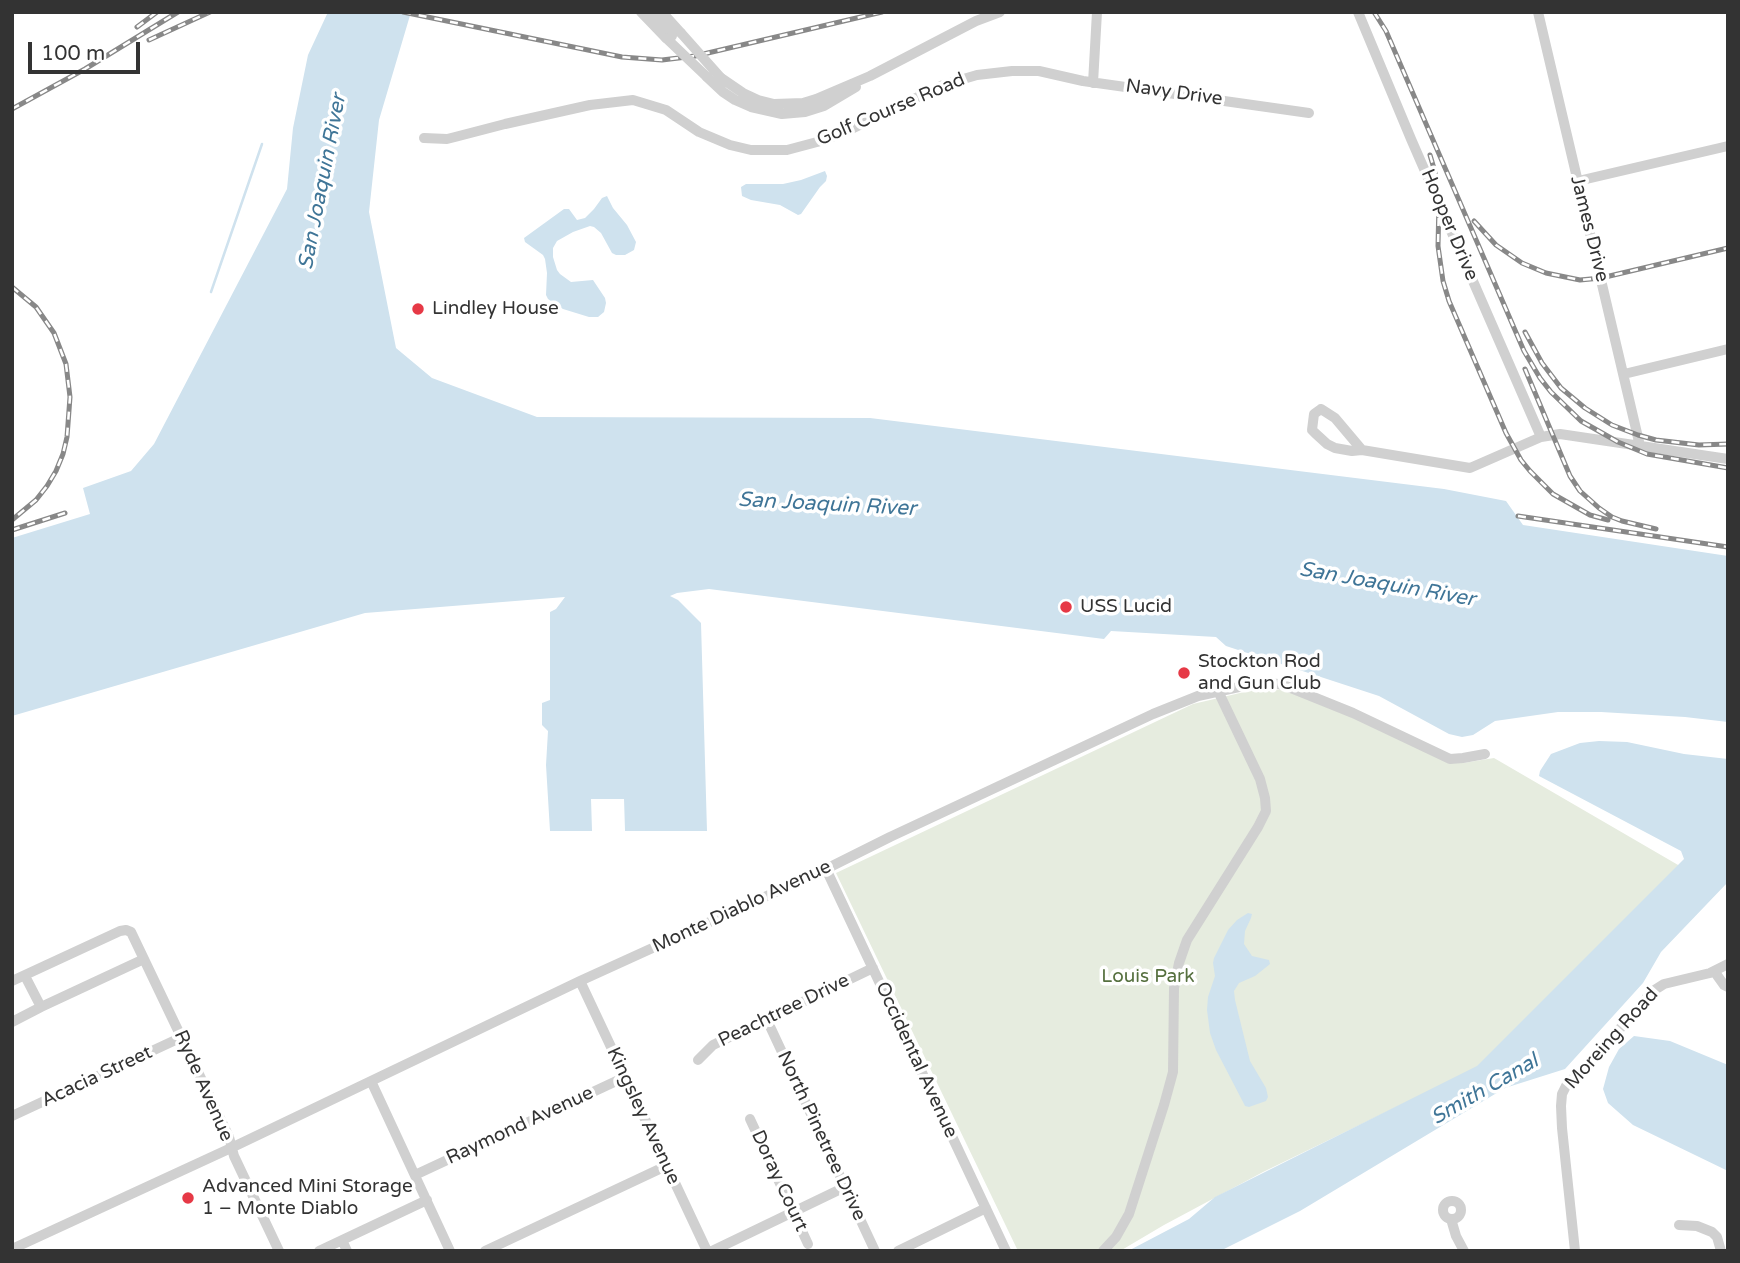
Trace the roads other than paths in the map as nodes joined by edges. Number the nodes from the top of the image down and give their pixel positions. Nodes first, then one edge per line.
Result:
1 (641, 12) edge
2 (653, 12) edge
3 (662, 12) edge
4 (1000, 12) edge
5 (1097, 12) edge
6 (1358, 12) edge
7 (1538, 12) edge
8 (673, 36) junction
9 (1039, 71) joint
10 (713, 79) junction
11 (1093, 82) junction
12 (1309, 113) dead end
13 (424, 138) dead end
14 (1728, 146) edge
15 (1578, 181) junction
16 (1728, 349) edge
17 (1624, 374) junction
18 (1541, 437) junction
19 (1640, 446) junction
20 (1362, 450) junction
21 (1728, 459) edge
22 (1217, 691) junction
23 (1485, 754) dead end
24 (826, 869) junction
25 (144, 959) junction
26 (1728, 964) edge
27 (873, 968) junction
28 (1714, 971) junction
29 (25, 976) junction
30 (12, 981) edge
31 (580, 981) junction
32 (1728, 987) edge
33 (41, 1007) junction
34 (767, 1020) junction
35 (12, 1022) edge
36 (181, 1037) junction
37 (698, 1060) dead end
38 (625, 1077) junction
39 (371, 1080) junction
40 (12, 1116) edge
41 (750, 1119) dead end
42 (231, 1148) junction
43 (666, 1166) junction
44 (415, 1175) junction
45 (845, 1187) junction
46 (426, 1200) junction
47 (986, 1208) junction
48 (794, 1212) junction
49 (1451, 1219) dead end
50 (1679, 1224) dead end
51 (342, 1240) junction
52 (808, 1244) dead end
53 (12, 1250) edge
54 (279, 1251) edge
55 (319, 1251) edge
56 (347, 1251) edge
57 (450, 1251) edge
58 (485, 1251) edge
59 (709, 1251) edge
60 (874, 1251) edge
61 (898, 1251) edge
62 (1006, 1251) edge
63 (1103, 1251) edge
64 (1464, 1251) edge
65 (1575, 1251) edge
66 (1721, 1251) edge

1 - 8 street
2 - 8 street
3 - 8 street
4 - 10 street
5 - 11 street
6 - 18 street, Hooper Drive
7 - 15 street, James Drive
8 - 10 street, bridge
8 - 10 street, bridge
9 - 11 street, Navy Drive
9 - 13 street, Golf Course Road
11 - 12 street, Navy Drive
14 - 15 street
15 - 17 street, James Drive
16 - 17 street
17 - 19 street, James Drive
18 - 19 street
18 - 20 street
19 - 21 street
20 - 20 street
22 - 23 street, Monte Diablo Avenue
22 - 24 street, Monte Diablo Avenue
22 - 63 street
24 - 27 street, Occidental Avenue
24 - 31 street, Monte Diablo Avenue
25 - 29 street, Ryde Avenue
25 - 33 street
25 - 36 street, Ryde Avenue
26 - 28 street, Moreing Road
27 - 34 street, Peachtree Drive
27 - 47 street, Occidental Avenue
28 - 32 street
28 - 65 street, Moreing Road
29 - 30 street
29 - 33 street
31 - 38 street, Kingsley Avenue
31 - 39 street, Monte Diablo Avenue
33 - 35 street
34 - 37 street, Peachtree Drive
34 - 45 street, North Pinetree Drive
36 - 40 street, Acacia Street
36 - 42 street, Ryde Avenue
38 - 43 street, Kingsley Avenue
38 - 44 street, Raymond Avenue
39 - 42 street, Monte Diablo Avenue
39 - 44 street
41 - 48 street, Doray Court
42 - 53 street, Monte Diablo Avenue
42 - 54 street, Ryde Avenue
43 - 58 street
43 - 59 street, Kingsley Avenue
44 - 46 street
45 - 48 street
45 - 60 street, North Pinetree Drive
46 - 51 street
46 - 57 street
47 - 61 street
47 - 62 street, Occidental Avenue
48 - 52 street, Doray Court
48 - 59 street
49 - 64 street
50 - 66 street
51 - 55 street
51 - 56 street

